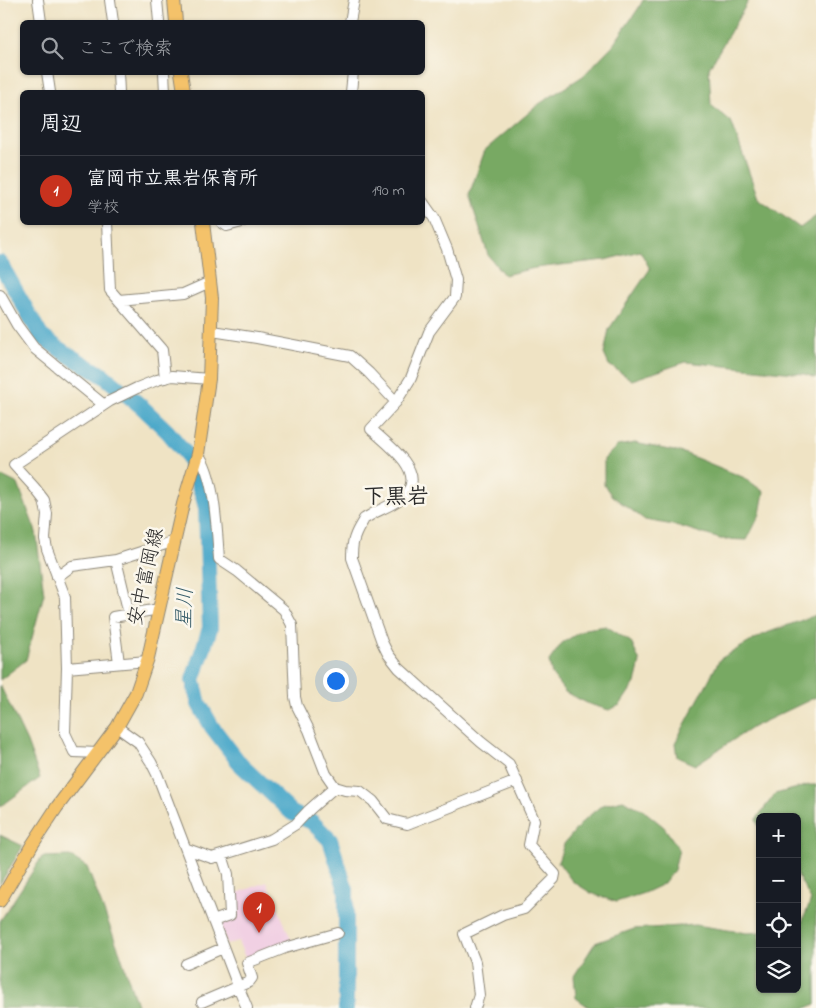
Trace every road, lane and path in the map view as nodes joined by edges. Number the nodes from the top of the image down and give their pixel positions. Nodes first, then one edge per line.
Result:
1 (38, 0) edge
2 (110, 0) edge
3 (157, 0) edge
4 (174, 0) edge
5 (354, 0) edge
6 (41, 20) edge
7 (113, 20) edge
8 (159, 20) edge
9 (176, 20) edge
10 (350, 20) edge
11 (47, 75) edge
12 (118, 75) edge
13 (164, 75) edge
14 (181, 75) edge
15 (353, 75) edge
16 (50, 90) edge
17 (119, 90) edge
18 (165, 90) edge
19 (184, 90) edge
20 (351, 90) edge
21 (425, 205) edge
22 (107, 225) edge
23 (202, 225) edge
24 (210, 282) junction
25 (0, 295) edge
26 (120, 300) junction
27 (212, 332) junction
28 (165, 378) junction
29 (209, 380) junction
30 (396, 402) junction
31 (107, 403) junction
32 (197, 456) junction
33 (174, 541) junction
34 (116, 560) junction
35 (57, 577) junction
36 (159, 609) junction
37 (129, 614) junction
38 (147, 661) junction
39 (118, 663) junction
40 (67, 668) junction
41 (117, 727) junction
42 (98, 753) junction
43 (517, 781) junction
44 (335, 786) junction
45 (187, 850) junction
46 (222, 854) junction
47 (0, 901) edge
48 (213, 921) junction
49 (338, 933) dead end
50 (223, 948) junction
51 (186, 964) dead end
52 (238, 988) junction
53 (202, 1002) dead end
54 (247, 1008) edge
55 (475, 1008) edge

1 - 6 street
2 - 7 street
3 - 8 street
4 - 9 main road
5 - 10 street
11 - 16 street
12 - 17 street
13 - 18 street
14 - 19 main road
15 - 20 street
21 - 30 street
22 - 26 street
23 - 24 main road, 安中富岡線
24 - 26 street
24 - 27 main road, 安中富岡線
25 - 31 street
26 - 28 street
27 - 29 main road, 安中富岡線
27 - 30 street
28 - 29 street
28 - 31 street
29 - 32 main road, 安中富岡線
30 - 43 street
31 - 35 street
32 - 33 main road, 安中富岡線
32 - 44 street
33 - 34 street
33 - 36 main road, 安中富岡線
34 - 35 street
34 - 37 street
35 - 40 street
36 - 37 street
36 - 38 main road, 安中富岡線
37 - 39 street
38 - 39 street
38 - 41 main road, 安中富岡線
39 - 40 street
40 - 42 street
41 - 42 main road, 安中富岡線
41 - 45 street
42 - 47 main road, 安中富岡線
43 - 44 street
43 - 55 street
44 - 46 street
45 - 46 street
45 - 48 street
46 - 48 street
48 - 50 street
49 - 52 street
50 - 51 street
50 - 52 street
52 - 53 street
52 - 54 street

